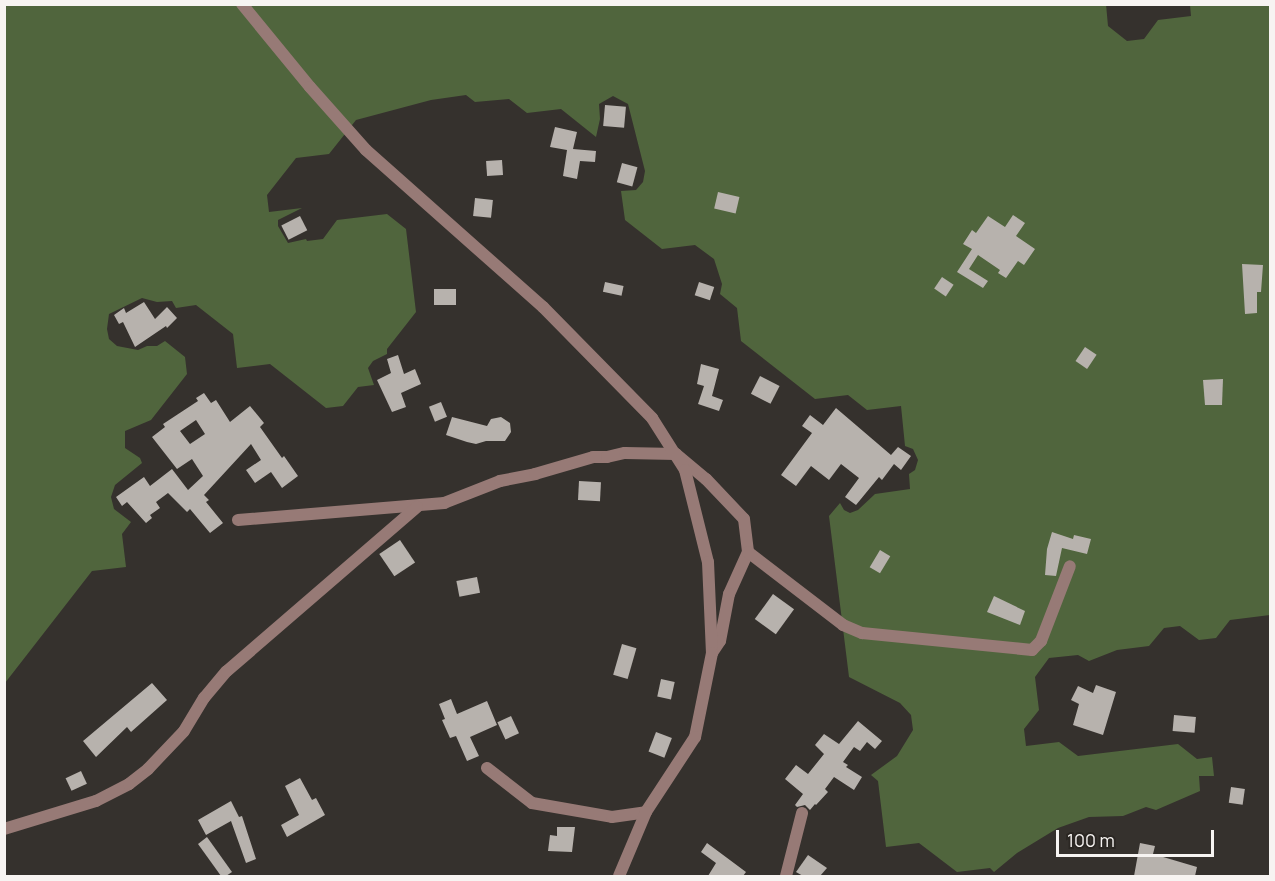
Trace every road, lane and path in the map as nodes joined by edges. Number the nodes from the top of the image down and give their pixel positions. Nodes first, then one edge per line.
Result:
1 (242, 4) edge
2 (676, 454) junction
3 (417, 507) junction
4 (238, 520) dead end
5 (748, 552) junction
6 (1070, 566) dead end
7 (712, 653) junction
8 (487, 768) dead end
9 (646, 812) junction
10 (802, 813) dead end
11 (4, 829) edge
12 (619, 876) edge
13 (786, 876) edge

1 - 2 street
2 - 3 street
2 - 5 street
2 - 7 street
3 - 4 street
3 - 11 street
5 - 6 street
5 - 7 street
7 - 9 street
8 - 9 street
9 - 12 street
10 - 13 street

